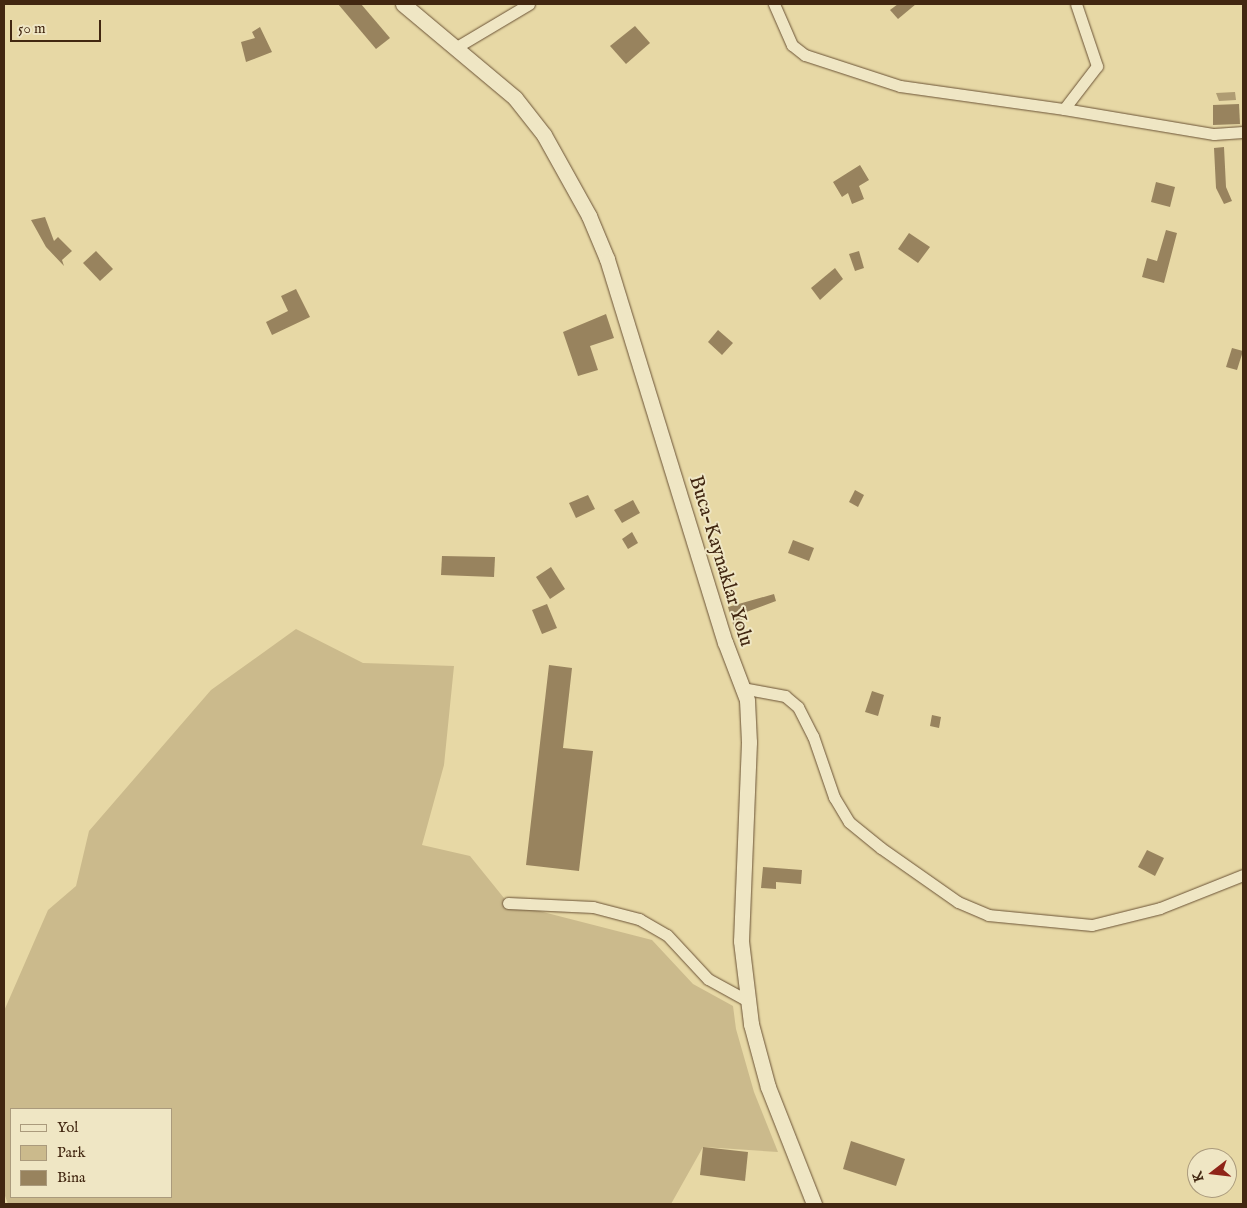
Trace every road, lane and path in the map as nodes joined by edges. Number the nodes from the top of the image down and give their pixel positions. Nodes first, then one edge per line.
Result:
1 (403, 4) edge
2 (529, 4) edge
3 (774, 4) edge
4 (1076, 4) edge
5 (455, 48) junction
6 (1064, 109) junction
7 (1243, 132) edge
8 (742, 688) junction
9 (1243, 875) edge
10 (508, 903) dead end
11 (748, 1001) junction
12 (814, 1204) edge

1 - 5 street, Buca-Kaynaklar Yolu
2 - 5 street
3 - 6 street
4 - 6 street
5 - 8 street, Buca-Kaynaklar Yolu
6 - 7 street
8 - 9 street
8 - 11 street, Buca-Kaynaklar Yolu
10 - 11 street
11 - 12 street, Buca-Kaynaklar Yolu

